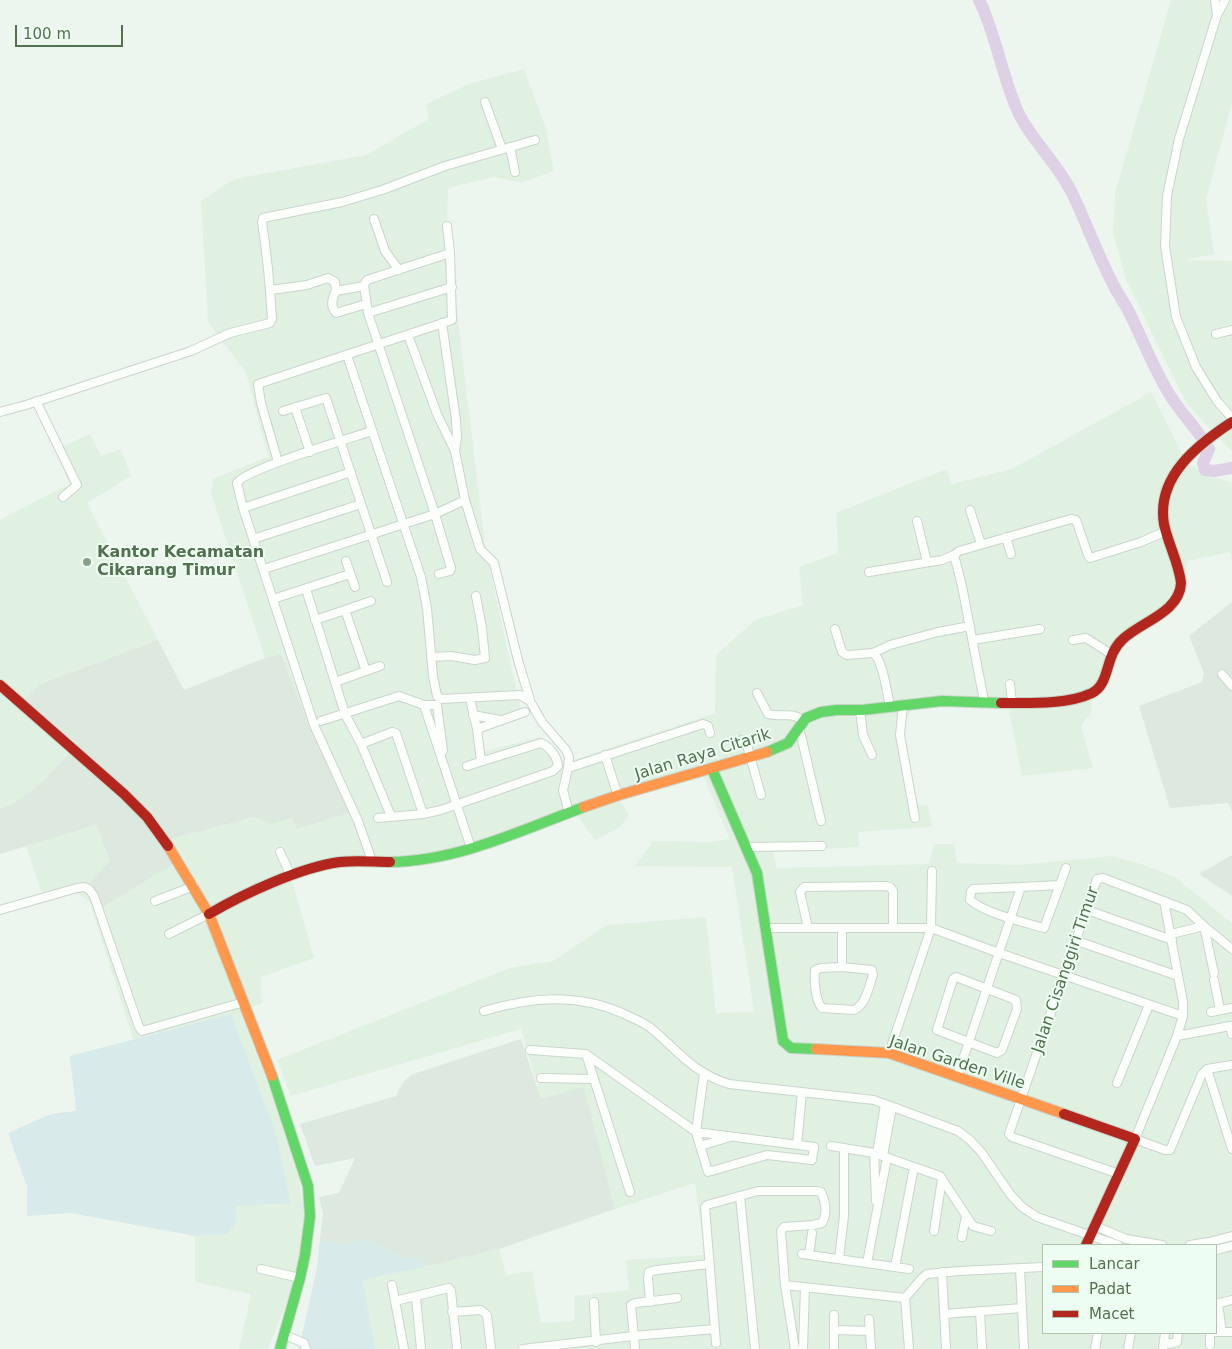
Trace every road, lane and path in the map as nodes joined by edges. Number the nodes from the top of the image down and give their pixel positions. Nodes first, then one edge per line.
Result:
1 (1215, 0) edge
2 (1225, 0) edge
3 (1217, 15) junction
4 (484, 102) dead end
5 (535, 140) dead end
6 (506, 148) junction
7 (515, 172) dead end
8 (374, 219) dead end
9 (447, 226) dead end
10 (450, 254) junction
11 (399, 270) junction
12 (364, 286) junction
13 (452, 287) junction
14 (270, 290) junction
15 (336, 291) junction
16 (366, 304) junction
17 (368, 314) junction
18 (442, 323) junction
19 (1232, 330) edge
20 (1216, 334) dead end
21 (408, 335) junction
22 (378, 345) junction
23 (347, 355) junction
24 (36, 402) junction
25 (296, 407) junction
26 (283, 411) dead end
27 (0, 412) edge
28 (1232, 418) edge
29 (1232, 422) edge
30 (372, 431) junction
31 (340, 441) junction
32 (455, 451) junction
33 (310, 452) junction
34 (278, 462) junction
35 (351, 472) junction
36 (62, 496) dead end
37 (465, 500) junction
38 (361, 504) junction
39 (243, 508) junction
40 (970, 510) dead end
41 (435, 514) junction
42 (917, 521) dead end
43 (404, 524) junction
44 (1166, 531) junction
45 (371, 534) junction
46 (1006, 537) junction
47 (253, 539) junction
48 (981, 544) junction
49 (1011, 554) dead end
50 (954, 555) junction
51 (346, 561) dead end
52 (928, 562) junction
53 (264, 569) junction
54 (869, 572) dead end
55 (350, 574) junction
56 (439, 574) dead end
57 (387, 582) dead end
58 (355, 587) dead end
59 (306, 589) junction
60 (476, 596) dead end
61 (273, 599) junction
62 (371, 601) dead end
63 (345, 610) junction
64 (315, 620) junction
65 (970, 626) junction
66 (835, 629) dead end
67 (1040, 629) dead end
68 (973, 640) junction
69 (1073, 640) dead end
70 (873, 653) junction
71 (1110, 654) junction
72 (431, 657) junction
73 (380, 666) dead end
74 (366, 671) junction
75 (1222, 674) dead end
76 (335, 682) junction
77 (1010, 684) dead end
78 (0, 685) edge
79 (1232, 686) edge
80 (757, 694) dead end
81 (530, 701) junction
82 (984, 702) junction
83 (1012, 702) junction
84 (471, 703) dead end
85 (424, 704) junction
86 (903, 705) junction
87 (890, 706) junction
88 (860, 710) junction
89 (525, 712) dead end
90 (345, 714) junction
91 (473, 715) junction
92 (502, 720) junction
93 (322, 721) dead end
94 (801, 723) junction
95 (477, 729) junction
96 (710, 733) dead end
97 (741, 740) dead end
98 (361, 744) junction
99 (872, 755) dead end
100 (605, 756) junction
101 (751, 757) junction
102 (481, 761) junction
103 (467, 766) dead end
104 (568, 768) junction
105 (712, 769) junction
106 (446, 773) junction
107 (761, 795) dead end
108 (618, 796) junction
109 (456, 805) junction
110 (569, 813) junction
111 (424, 814) junction
112 (391, 816) junction
113 (378, 818) dead end
114 (915, 818) dead end
115 (821, 821) dead end
116 (822, 846) dead end
117 (746, 847) junction
118 (471, 848) junction
119 (280, 852) dead end
120 (372, 861) junction
121 (1066, 868) dead end
122 (932, 871) dead end
123 (291, 876) junction
124 (194, 886) junction
125 (1060, 886) junction
126 (1021, 887) junction
127 (155, 901) dead end
128 (1164, 901) junction
129 (0, 910) edge
130 (1087, 910) junction
131 (209, 914) junction
132 (1012, 918) junction
133 (1204, 926) junction
134 (893, 927) junction
135 (765, 928) junction
136 (808, 928) junction
137 (842, 928) junction
138 (931, 928) junction
139 (169, 934) dead end
140 (1171, 937) junction
141 (1077, 941) junction
142 (1232, 949) edge
143 (999, 953) junction
144 (842, 967) junction
145 (1064, 976) junction
146 (1178, 976) junction
147 (987, 988) junction
148 (244, 1002) junction
149 (1149, 1005) junction
150 (1232, 1008) edge
151 (1220, 1010) junction
152 (484, 1011) dead end
153 (1211, 1012) dead end
154 (1183, 1016) junction
155 (1232, 1034) edge
156 (1177, 1036) junction
157 (969, 1043) junction
158 (530, 1050) dead end
159 (889, 1053) junction
160 (586, 1054) junction
161 (1232, 1065) edge
162 (1206, 1069) junction
163 (704, 1074) junction
164 (957, 1076) junction
165 (540, 1078) dead end
166 (594, 1080) junction
167 (1116, 1083) dead end
168 (802, 1092) junction
169 (1020, 1100) junction
170 (889, 1106) junction
171 (696, 1132) junction
172 (732, 1136) junction
173 (1135, 1139) junction
174 (797, 1145) junction
175 (700, 1146) junction
176 (831, 1146) dead end
177 (844, 1148) junction
178 (1232, 1149) edge
179 (880, 1155) junction
180 (914, 1167) junction
181 (1119, 1174) junction
182 (942, 1179) junction
183 (630, 1192) dead end
184 (740, 1196) junction
185 (877, 1213) junction
186 (966, 1216) junction
187 (1095, 1226) junction
188 (934, 1231) dead end
189 (991, 1231) dead end
190 (812, 1233) dead end
191 (1232, 1236) edge
192 (962, 1237) dead end
193 (1088, 1241) edge
194 (1110, 1244) edge
195 (1156, 1244) edge
196 (1196, 1244) edge
197 (1232, 1246) edge
198 (1217, 1250) edge
199 (839, 1259) junction
200 (867, 1263) junction
201 (709, 1264) junction
202 (895, 1267) junction
203 (1042, 1267) edge
204 (260, 1269) dead end
205 (909, 1269) dead end
206 (1020, 1269) junction
207 (942, 1272) junction
208 (300, 1278) junction
209 (392, 1285) dead end
210 (785, 1285) junction
211 (805, 1287) junction
212 (416, 1297) junction
213 (677, 1298) dead end
214 (905, 1298) junction
215 (1232, 1300) edge
216 (395, 1301) junction
217 (594, 1302) dead end
218 (650, 1302) junction
219 (1217, 1304) edge
220 (1022, 1308) junction
221 (980, 1311) junction
222 (452, 1312) junction
223 (944, 1314) junction
224 (834, 1315) dead end
225 (869, 1319) dead end
226 (715, 1329) junction
227 (834, 1330) junction
228 (870, 1331) junction
229 (1219, 1332) edge
230 (1232, 1332) edge
231 (1098, 1334) edge
232 (1131, 1334) edge
233 (1178, 1334) edge
234 (1210, 1334) edge
235 (284, 1335) junction
236 (633, 1336) junction
237 (1164, 1336) edge
238 (596, 1342) junction
239 (716, 1344) dead end
240 (1210, 1345) dead end
241 (280, 1349) edge
242 (306, 1349) edge
243 (404, 1349) edge
244 (421, 1349) edge
245 (457, 1349) edge
246 (492, 1349) edge
247 (524, 1349) edge
248 (530, 1349) edge
249 (635, 1349) edge
250 (756, 1349) edge
251 (795, 1349) edge
252 (804, 1349) edge
253 (834, 1349) edge
254 (871, 1349) edge
255 (909, 1349) edge
256 (946, 1349) edge
257 (982, 1349) edge
258 (1024, 1349) edge
259 (1095, 1349) edge
260 (1128, 1349) edge
261 (1162, 1349) edge

1 - 3 street
2 - 3 street
3 - 28 street
4 - 6 street
5 - 6 street
6 - 7 street
6 - 14 street
8 - 11 street
9 - 10 street
10 - 11 street
10 - 13 street
11 - 12 street
12 - 15 street
12 - 16 street
13 - 17 street
13 - 18 street
14 - 15 street
14 - 24 street
15 - 16 street
16 - 17 street
17 - 22 street
18 - 21 street
18 - 32 street
19 - 20 street
21 - 22 street
21 - 32 street
22 - 23 street
22 - 41 street
23 - 30 street
23 - 34 street
24 - 27 street
24 - 36 street
25 - 26 street
25 - 31 street
25 - 33 street
29 - 44 street
30 - 31 street
30 - 43 street
31 - 33 street
31 - 35 street
32 - 37 street
33 - 34 street
34 - 39 street
35 - 38 street
35 - 39 street
37 - 41 street
37 - 81 street
38 - 45 street
38 - 47 street
39 - 47 street
40 - 48 street
41 - 43 street
41 - 56 street
42 - 52 street
43 - 45 street
43 - 72 street
44 - 46 street
44 - 71 street
45 - 53 street
45 - 57 street
46 - 48 street
46 - 49 street
47 - 53 street
48 - 50 street
50 - 52 street
50 - 65 street
51 - 55 street
52 - 54 street
53 - 61 street
55 - 58 street
55 - 59 street
59 - 61 street
59 - 64 street
60 - 72 street
61 - 120 street
62 - 63 street
63 - 64 street
63 - 74 street
64 - 76 street
65 - 68 street
65 - 70 street
66 - 70 street
67 - 68 street
68 - 82 street
69 - 71 street
70 - 87 street
71 - 83 street
72 - 81 street
73 - 74 street
74 - 76 street
75 - 79 street
76 - 90 street
77 - 83 street
78 - 124 street
80 - 94 street
81 - 104 street
82 - 83 street
82 - 86 street
84 - 91 street
85 - 90 street
85 - 106 street
85 - 106 street
86 - 87 street
86 - 114 street
87 - 88 street
88 - 94 street
88 - 99 street
89 - 92 street
90 - 93 street
90 - 98 street
91 - 92 street
91 - 95 street
92 - 95 street
94 - 101 street, Jalan Raya Citarik
94 - 115 street
95 - 102 street
96 - 100 street
97 - 101 street
98 - 111 street
98 - 112 street
100 - 104 street
100 - 108 street
101 - 105 street, Jalan Raya Citarik
101 - 107 street
102 - 103 street
102 - 109 street
104 - 110 street
105 - 108 street, Jalan Raya Citarik
105 - 117 street, Jalan Garden Ville
106 - 109 street
108 - 110 street, Jalan Raya Citarik
109 - 111 street
109 - 118 street
110 - 118 street, Jalan Raya Citarik
111 - 112 street
112 - 113 street
116 - 117 street
117 - 135 street, Jalan Garden Ville
118 - 120 street, Jalan Raya Citarik
119 - 123 street
120 - 123 street, Jalan Raya Citarik
121 - 125 street
122 - 138 street
123 - 131 street, Jalan Raya Citarik
124 - 127 street
124 - 131 street
125 - 126 street
125 - 132 street
126 - 132 street
126 - 132 street
128 - 130 street, Jalan Cisanggiri Timur
128 - 133 street
128 - 140 street
129 - 148 street
130 - 140 street
130 - 141 street, Jalan Cisanggiri Timur
131 - 139 street
131 - 148 street
132 - 143 street
133 - 140 street
133 - 142 street
133 - 151 street
134 - 136 street
134 - 137 street
134 - 138 street
135 - 136 street
135 - 159 street, Jalan Garden Ville
136 - 137 street
137 - 144 street
138 - 143 street
138 - 159 street
140 - 146 street
141 - 145 street, Jalan Cisanggiri Timur
141 - 146 street
143 - 145 street
143 - 147 street
144 - 144 street
145 - 149 street
145 - 169 street, Jalan Cisanggiri Timur
146 - 154 street
147 - 157 street
147 - 157 street
147 - 157 street
148 - 208 street
149 - 154 street
149 - 167 street
150 - 151 street
151 - 153 street
152 - 163 street
154 - 156 street
155 - 156 street
156 - 173 street
157 - 164 street
158 - 160 street
159 - 164 street, Jalan Garden Ville
160 - 166 street
160 - 171 street
161 - 162 street
162 - 173 street
162 - 178 street
163 - 168 street
163 - 171 street
164 - 169 street, Jalan Garden Ville
165 - 166 street
166 - 183 street
168 - 170 street
168 - 174 street
169 - 173 street, Jalan Garden Ville
169 - 181 street, Jalan Cisanggiri Timur
170 - 179 street
170 - 193 street
171 - 172 street
171 - 175 street
172 - 174 street
172 - 175 street
173 - 181 street
174 - 175 street
176 - 177 street
177 - 179 street
177 - 199 street
179 - 180 street
179 - 185 street
179 - 185 street
180 - 182 street
180 - 202 street
181 - 187 street
182 - 186 street
182 - 188 street
184 - 201 street
184 - 210 street
184 - 250 street
185 - 200 street
186 - 189 street
186 - 192 street
187 - 193 street
187 - 195 street
190 - 199 street
191 - 196 street
193 - 194 street
197 - 198 street
199 - 200 street
200 - 202 street
201 - 218 street
201 - 226 street
202 - 205 street
203 - 206 street
204 - 208 street
206 - 207 street
206 - 220 street
207 - 214 street
207 - 223 street
208 - 235 street
209 - 216 street
210 - 211 street
210 - 251 street
211 - 214 street
211 - 252 street
212 - 216 street
212 - 222 street
212 - 244 street
213 - 218 street
214 - 255 street
215 - 219 street
216 - 243 street
217 - 238 street
218 - 236 street
219 - 229 street
220 - 221 street
220 - 258 street
221 - 223 street
221 - 257 street
222 - 245 street
222 - 246 street
223 - 256 street
224 - 227 street
225 - 228 street
226 - 236 street
226 - 239 street
227 - 228 street
227 - 253 street
228 - 254 street
229 - 230 street
231 - 259 street
232 - 260 street
233 - 237 street
234 - 240 street
235 - 241 street
235 - 242 street
236 - 238 street
236 - 249 street
237 - 261 street
238 - 248 street
247 - 248 street

